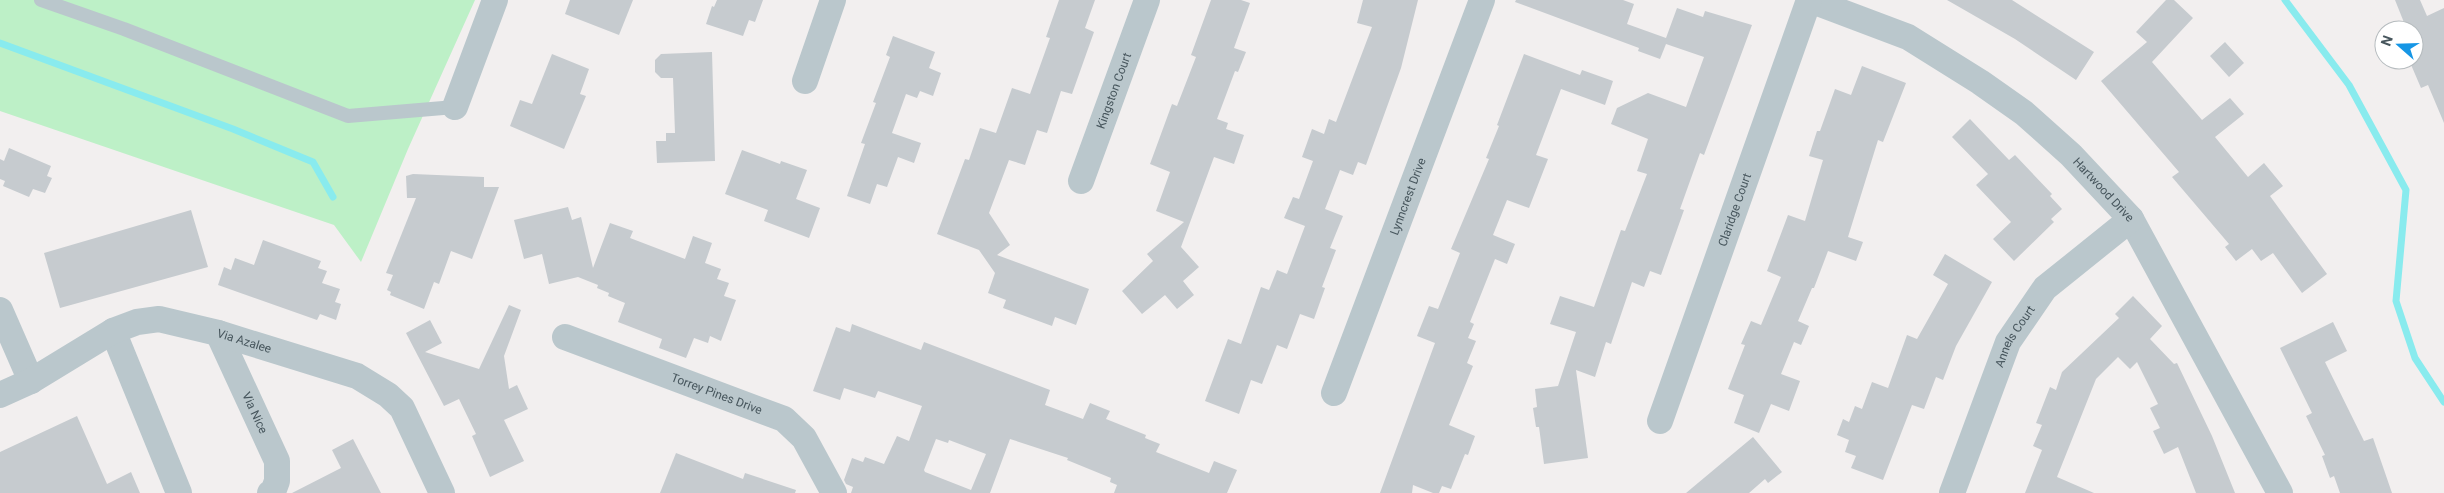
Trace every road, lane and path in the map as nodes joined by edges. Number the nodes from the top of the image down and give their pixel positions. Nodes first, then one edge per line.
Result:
1 (41, 0) edge
2 (495, 0) edge
3 (834, 0) edge
4 (1147, 0) edge
5 (1482, 0) edge
6 (1810, 0) edge
7 (805, 81) dead end
8 (454, 107) joint
9 (1081, 181) dead end
10 (2131, 219) junction
11 (0, 310) edge
12 (113, 331) junction
13 (218, 333) junction
14 (565, 337) dead end
15 (31, 381) junction
16 (1334, 393) dead end
17 (0, 395) edge
18 (1660, 421) dead end
19 (179, 493) edge
20 (270, 493) edge
21 (442, 493) edge
22 (834, 493) edge
23 (1952, 493) edge
24 (2280, 493) edge

1 - 8 lane
2 - 8 street
3 - 7 street
4 - 9 street, Kingston Court
5 - 16 street, Lynncrest Drive
6 - 10 street, Hartwood Drive
6 - 18 street, Claridge Court
10 - 23 street, Annels Court
10 - 24 street, Hartwood Drive
11 - 15 street
12 - 13 street, Via Azalee
12 - 15 street, Via Azalee
12 - 19 street
13 - 20 street, Via Nice
13 - 21 street, Via Azalee
14 - 22 street, Torrey Pines Drive
15 - 17 street, Via Azalee

